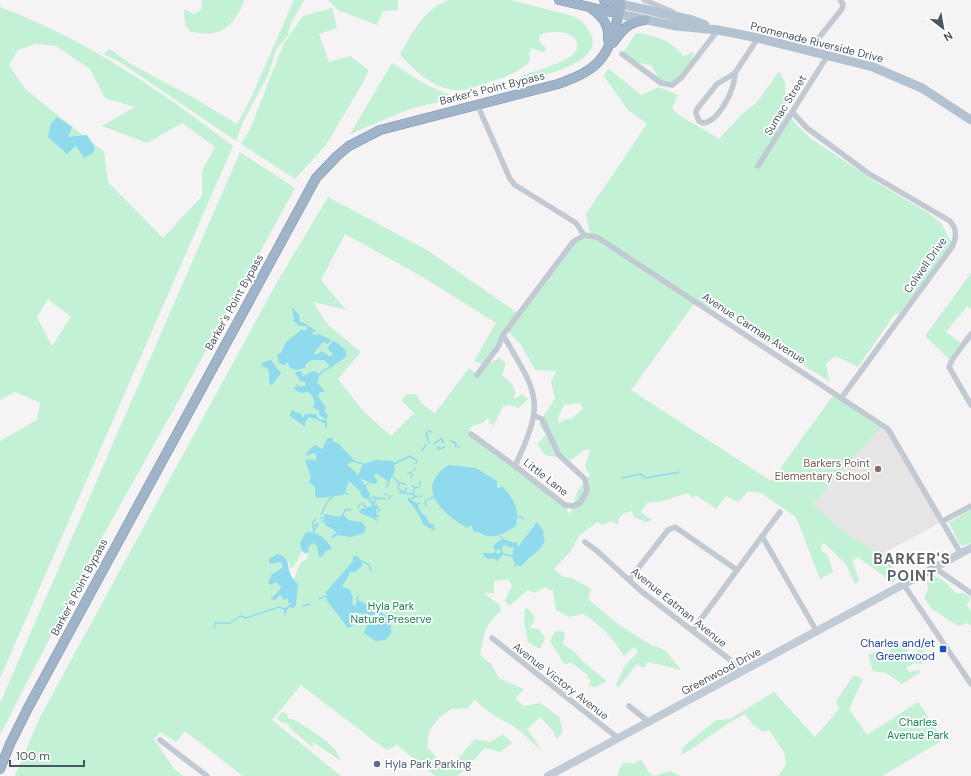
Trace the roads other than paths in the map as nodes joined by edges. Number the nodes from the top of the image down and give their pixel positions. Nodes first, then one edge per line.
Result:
1 (559, 0) edge
2 (604, 0) edge
3 (644, 0) edge
4 (840, 0) edge
5 (622, 2) edge
6 (591, 8) junction
7 (619, 14) junction
8 (645, 20) junction
9 (692, 20) junction
10 (718, 30) junction
11 (758, 38) junction
12 (809, 50) junction
13 (606, 52) junction
14 (622, 54) dead end
15 (828, 55) junction
16 (735, 73) junction
17 (478, 104) junction
18 (792, 112) junction
19 (971, 120) edge
20 (758, 166) dead end
21 (584, 235) junction
22 (971, 334) edge
23 (504, 335) junction
24 (477, 375) dead end
25 (842, 397) junction
26 (971, 405) edge
27 (535, 416) junction
28 (471, 434) dead end
29 (515, 466) junction
30 (971, 506) edge
31 (780, 512) dead end
32 (943, 521) junction
33 (762, 536) junction
34 (585, 542) dead end
35 (971, 548) edge
36 (961, 554) junction
37 (935, 568) junction
38 (736, 570) junction
39 (629, 580) junction
40 (904, 585) junction
41 (971, 593) edge
42 (693, 630) junction
43 (817, 632) junction
44 (492, 638) dead end
45 (741, 673) junction
46 (971, 684) edge
47 (629, 706) dead end
48 (649, 722) junction
49 (618, 738) junction
50 (160, 740) dead end
51 (0, 769) edge
52 (207, 776) edge
53 (548, 776) edge

1 - 6 highway, Promenade Riverside Drive
2 - 5 highway, Promenade Riverside Drive
3 - 9 street
4 - 12 street
5 - 7 highway, Barker's Point Bypass
5 - 9 main road, Promenade Riverside Drive
6 - 7 highway, Promenade Riverside Drive
6 - 13 highway
7 - 8 main road, Promenade Riverside Drive
7 - 13 highway, Barker's Point Bypass
8 - 10 main road, Promenade Riverside Drive
8 - 13 highway
9 - 10 main road, Promenade Riverside Drive
10 - 11 main road, Promenade Riverside Drive
10 - 14 street
11 - 12 main road, Promenade Riverside Drive
11 - 16 street
12 - 15 main road, Promenade Riverside Drive
13 - 17 highway, Barker's Point Bypass
15 - 18 street, Sumac Street
15 - 19 main road, Promenade Riverside Drive
16 - 16 street
17 - 21 street
17 - 51 highway, Barker's Point Bypass
18 - 20 street, Sumac Street
18 - 25 street, Colwell Drive
21 - 23 street
21 - 25 street, Avenue Carman Avenue
22 - 26 street
23 - 24 street
23 - 27 street
25 - 32 street, Avenue Carman Avenue
27 - 29 street
27 - 29 street, Little Lane
28 - 29 street, Little Lane
30 - 32 street
31 - 33 street
32 - 36 street, Avenue Carman Avenue
33 - 38 street
33 - 43 street
34 - 39 street, Avenue Eatman Avenue
35 - 36 main road, Greenwood Drive
36 - 37 main road, Greenwood Drive
37 - 40 main road, Greenwood Drive
37 - 41 street
38 - 39 street
38 - 42 street
39 - 42 street, Avenue Eatman Avenue
40 - 43 main road, Greenwood Drive
40 - 46 street
42 - 45 street, Avenue Eatman Avenue
43 - 45 main road, Greenwood Drive
44 - 49 street, Avenue Victory Avenue
45 - 48 main road, Greenwood Drive
47 - 48 street
48 - 49 main road, Greenwood Drive
49 - 53 main road, Greenwood Drive
50 - 52 street

